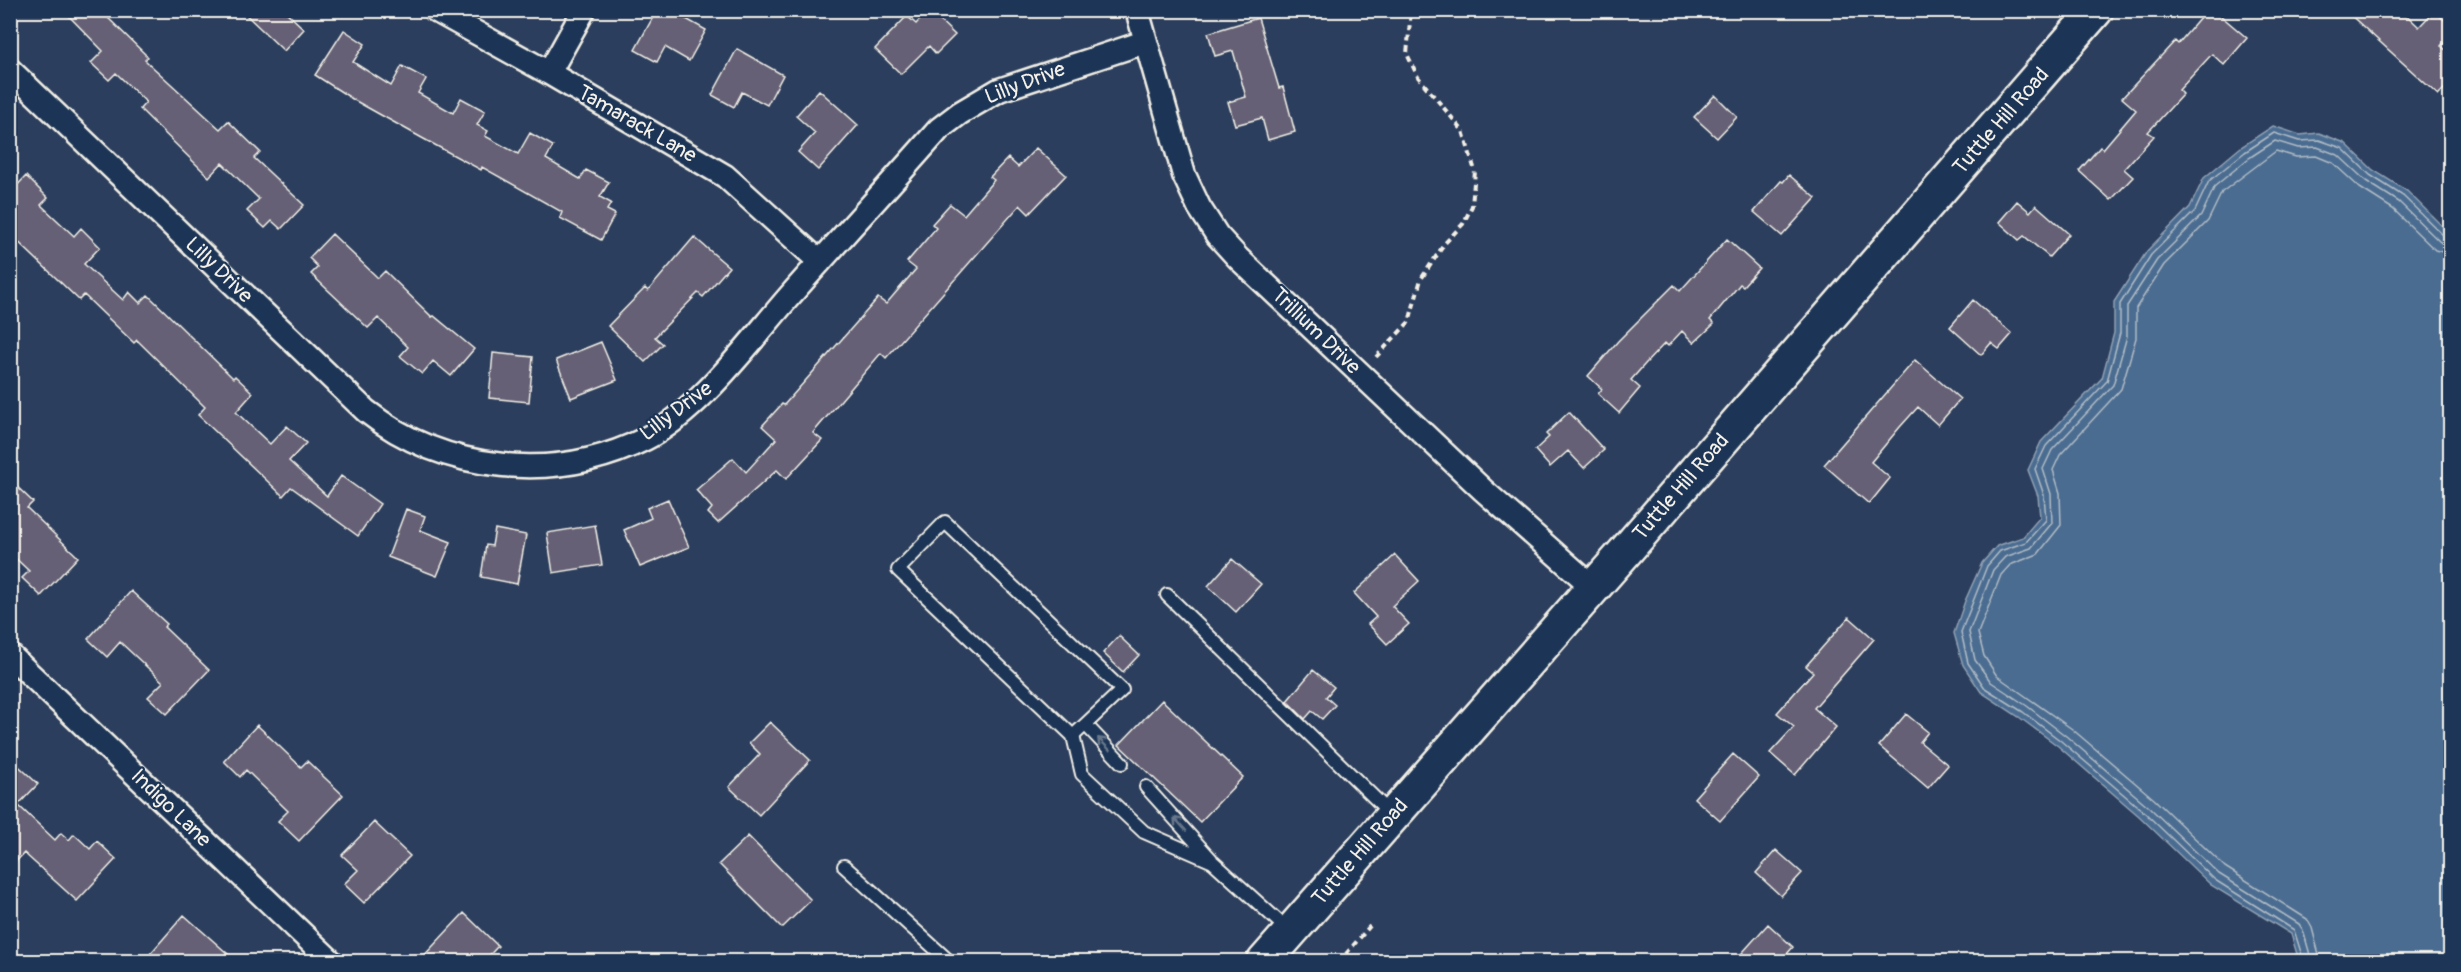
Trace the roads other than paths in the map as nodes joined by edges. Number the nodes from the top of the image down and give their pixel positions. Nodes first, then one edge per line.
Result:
1 (435, 10) edge
2 (584, 10) edge
3 (1137, 10) edge
4 (2096, 10) edge
5 (1145, 42) junction
6 (10, 70) edge
7 (549, 73) junction
8 (820, 262) junction
9 (1594, 588) junction
10 (1167, 595) dead end
11 (10, 655) edge
12 (1086, 725) junction
13 (1073, 736) junction
14 (1122, 763) dead end
15 (1146, 787) dead end
16 (1392, 815) junction
17 (1214, 862) junction
18 (844, 866) dead end
19 (1290, 932) junction
20 (330, 961) edge
21 (950, 962) edge
22 (1264, 962) edge

1 - 7 street, Tamarack Lane
2 - 7 street
3 - 5 street, Trillium Drive
4 - 9 main road, Tuttle Hill Road
5 - 8 street, Lilly Drive
5 - 9 street, Trillium Drive
6 - 8 street, Lilly Drive
7 - 8 street, Tamarack Lane
9 - 16 main road, Tuttle Hill Road
10 - 16 lane
11 - 20 street, Indigo Lane
12 - 13 lane
12 - 13 lane
14 -> 12 lane
13 - 17 lane
17 -> 15 lane
16 - 19 main road, Tuttle Hill Road
17 - 19 lane
18 - 21 lane
19 - 22 main road, Tuttle Hill Road

